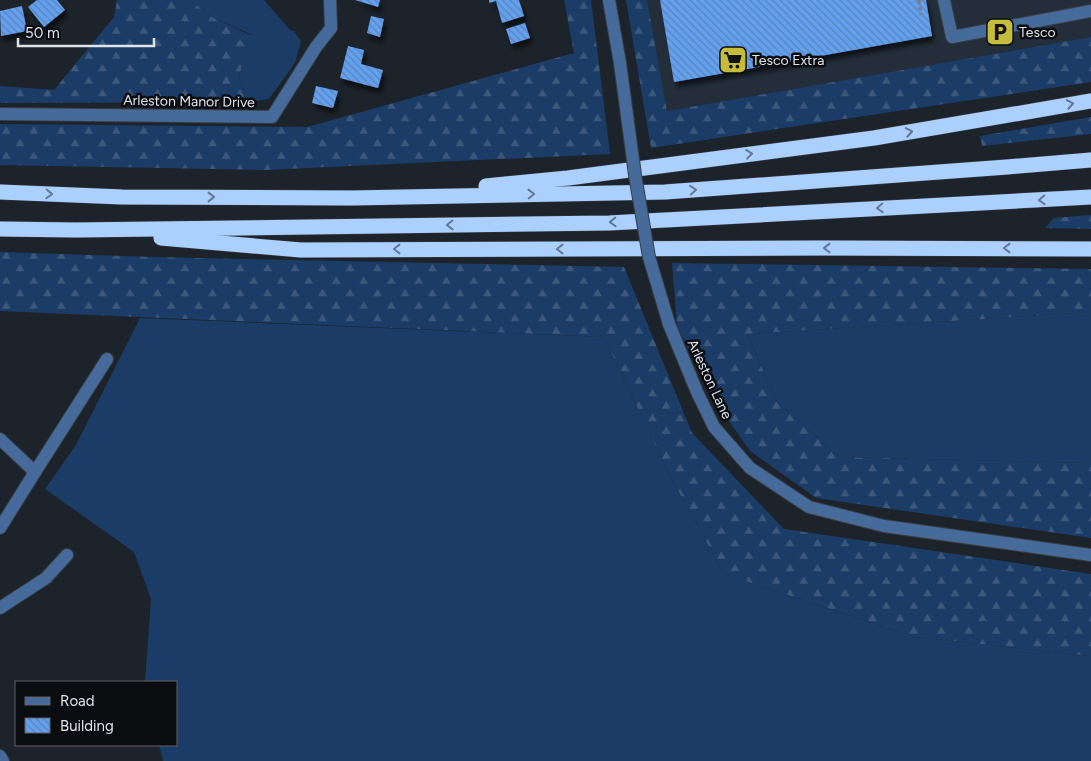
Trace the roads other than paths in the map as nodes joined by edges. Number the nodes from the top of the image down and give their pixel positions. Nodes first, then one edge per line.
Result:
1 (330, 0) edge
2 (609, 0) edge
3 (944, 0) edge
4 (1091, 11) edge
5 (1091, 101) edge
6 (0, 114) edge
7 (1091, 160) edge
8 (0, 192) edge
9 (1091, 197) edge
10 (352, 198) junction
11 (0, 229) edge
12 (76, 230) junction
13 (1091, 249) edge
14 (107, 359) dead end
15 (0, 439) edge
16 (35, 472) junction
17 (0, 528) edge
18 (67, 555) dead end
19 (1091, 555) edge
20 (0, 608) edge
21 (0, 756) edge
22 (3, 761) edge

1 - 6 street, Arleston Manor Drive
2 - 19 street, Arleston Lane, bridge
3 - 4 street
10 -> 5 highway
10 -> 7 highway
8 -> 10 highway
9 -> 12 highway
11 - 12 highway
13 -> 12 highway
14 - 16 street
15 - 16 street
16 - 17 street
18 - 20 street
21 - 22 street

